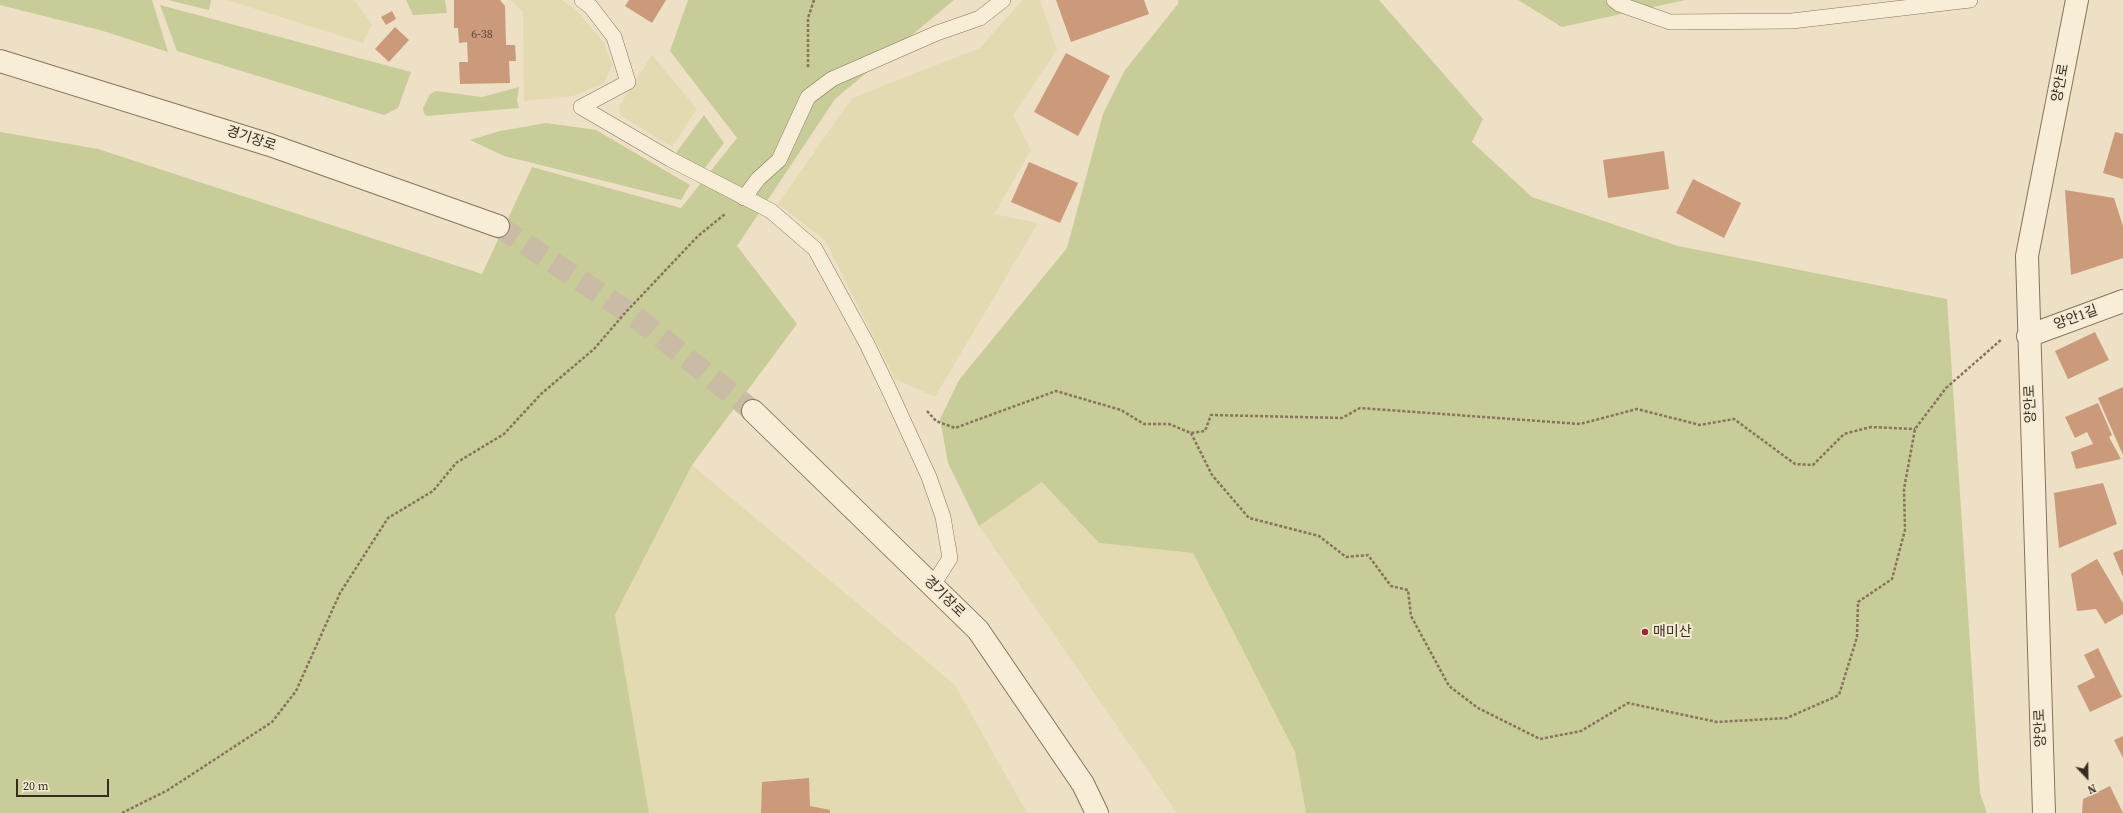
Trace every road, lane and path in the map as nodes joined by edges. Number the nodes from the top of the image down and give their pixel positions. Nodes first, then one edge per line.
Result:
1 (582, 0) edge
2 (814, 0) edge
3 (1003, 0) edge
4 (1614, 0) edge
5 (1970, 0) edge
6 (2077, 0) edge
7 (0, 61) edge
8 (808, 97) junction
9 (744, 198) junction
10 (498, 226) tunnel mouth
11 (2123, 301) edge
12 (2029, 325) junction
13 (891, 394) junction
14 (753, 411) tunnel mouth
15 (1915, 429) junction
16 (1191, 433) junction
17 (933, 586) junction
18 (122, 813) edge
19 (1097, 813) edge
20 (2044, 813) edge

1 - 9 lane
2 - 8 path
3 - 8 lane
4 - 5 lane
6 - 12 street, 양안로
7 - 10 street, 경기장로
8 - 9 lane
9 - 13 lane
9 - 18 path
11 - 12 street, 양안1길
12 - 15 path
12 - 20 street, 양안로
13 - 16 path
13 - 17 lane
14 - 17 street, 경기장로
15 - 16 path
15 - 16 path
17 - 19 street, 경기장로

